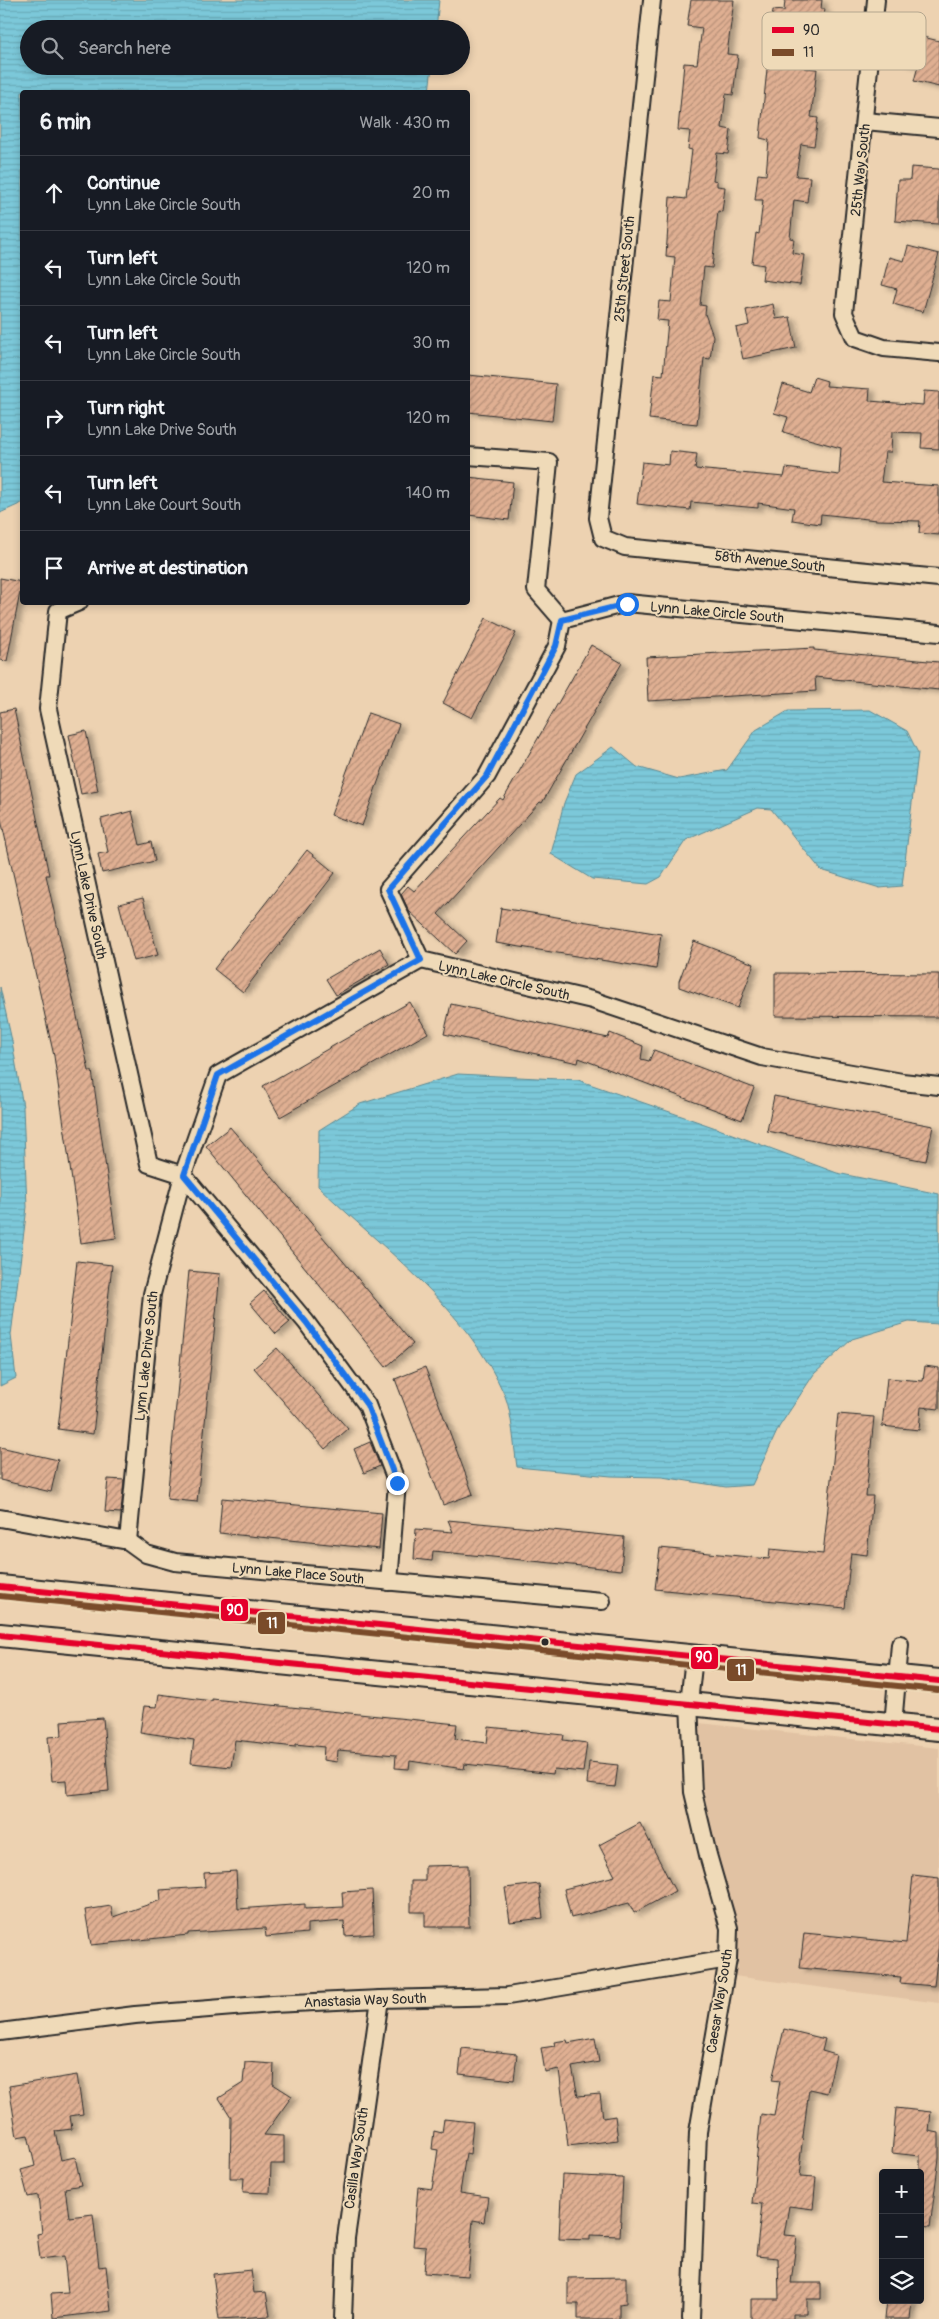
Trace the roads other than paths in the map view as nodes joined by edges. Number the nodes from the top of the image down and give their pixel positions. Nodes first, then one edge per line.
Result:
1 (652, 0) edge
2 (870, 70) edge
3 (865, 121) junction
4 (939, 128) edge
5 (939, 353) edge
6 (470, 456) edge
7 (603, 538) joint
8 (939, 578) edge
9 (72, 605) edge
10 (562, 620) junction
11 (939, 633) edge
12 (421, 960) junction
13 (939, 1086) edge
14 (184, 1175) junction
15 (0, 1518) edge
16 (128, 1541) junction
17 (389, 1582) junction
18 (0, 1587) edge
19 (602, 1601) dead end
20 (0, 1635) edge
21 (900, 1644) dead end
22 (694, 1657) junction
23 (896, 1678) junction
24 (939, 1681) edge
25 (689, 1704) junction
26 (893, 1725) junction
27 (939, 1729) edge
28 (728, 1959) junction
29 (380, 1999) junction
30 (0, 2032) edge
31 (344, 2319) edge
32 (691, 2319) edge

1 - 7 street, 25th Street South
2 - 3 street, 25th Way South
3 - 4 street
3 - 5 street, 25th Way South
6 - 10 street
7 - 8 street, 58th Avenue South
9 - 14 street, Lynn Lake Drive South
10 - 11 street, Lynn Lake Circle South
10 - 12 street, Lynn Lake Circle South
12 - 13 street, Lynn Lake Circle South
12 - 14 street, Lynn Lake Drive South
14 - 16 street, Lynn Lake Drive South
14 - 17 street
15 - 16 street, Lynn Lake Place South
16 - 17 street, Lynn Lake Place South
17 - 19 street, Lynn Lake Place South
18 - 22 main road
20 - 25 main road
21 - 23 street
22 - 23 main road
22 - 25 street, Caesar Way South
23 - 24 main road
23 - 26 street
25 - 26 main road
25 - 28 street, Caesar Way South
26 - 27 main road
28 - 29 street, Anastasia Way South
28 - 32 street, Caesar Way South
29 - 30 street, Anastasia Way South
29 - 31 street, Casilla Way South

